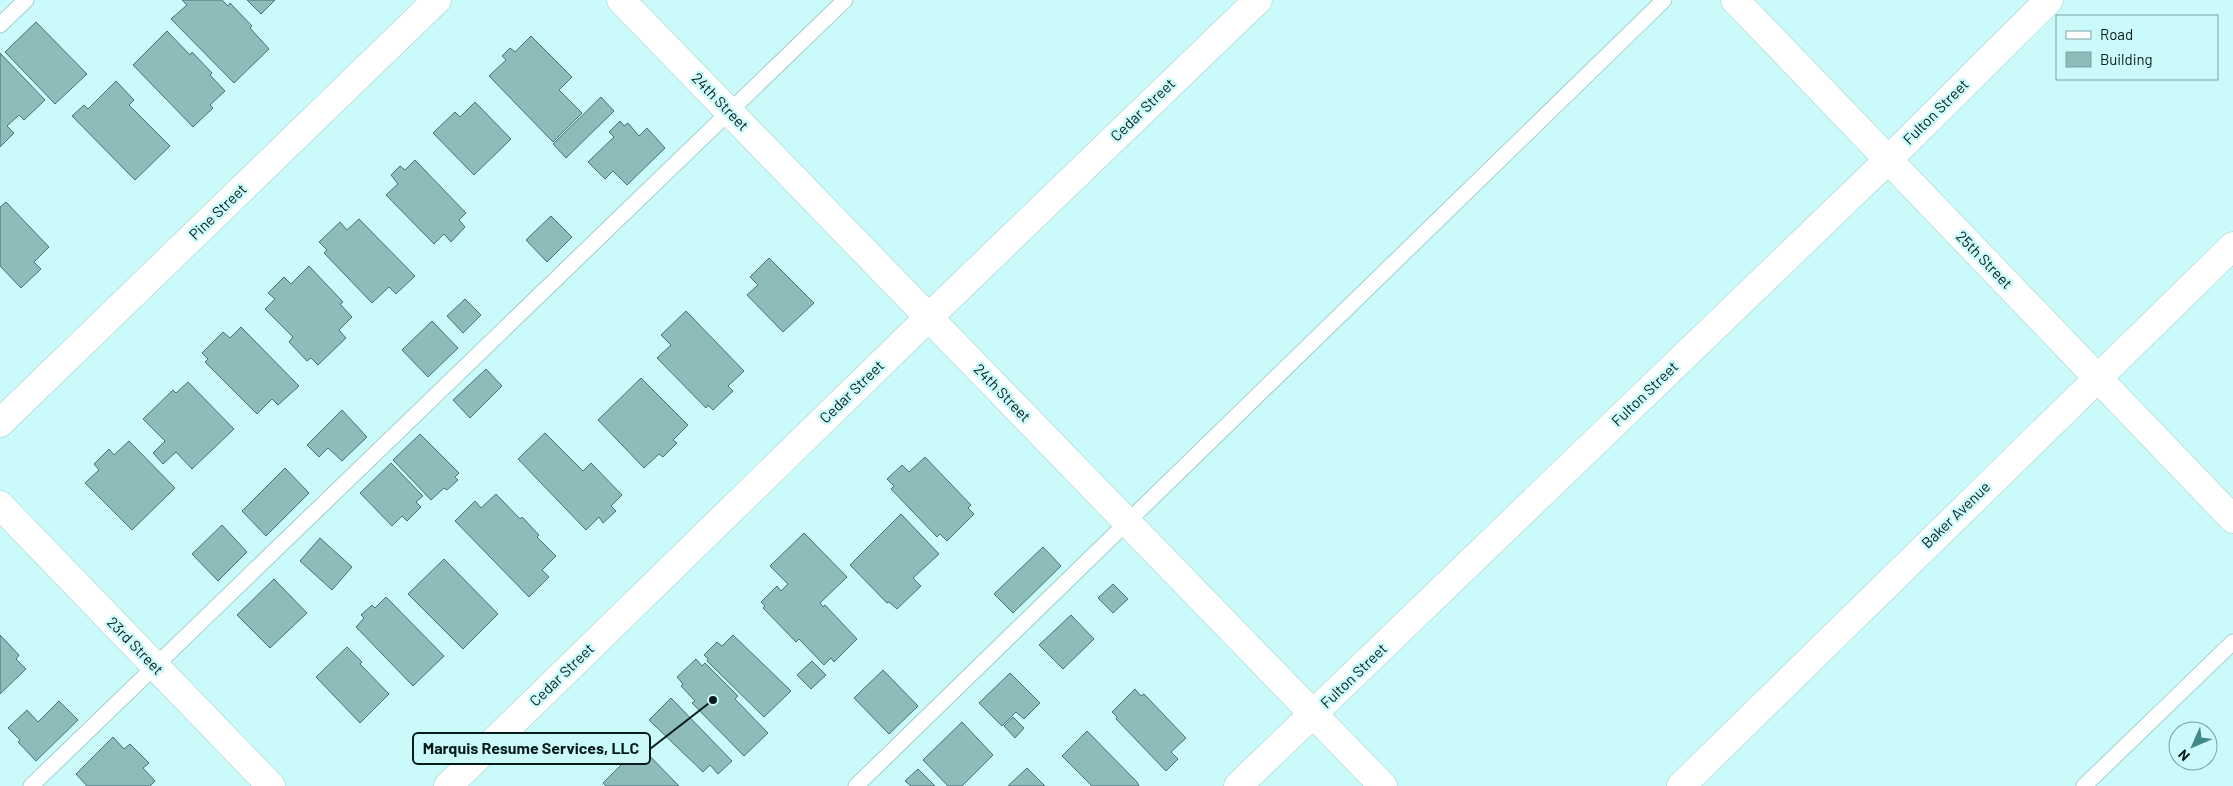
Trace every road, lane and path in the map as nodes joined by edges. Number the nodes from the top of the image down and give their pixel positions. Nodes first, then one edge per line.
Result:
1 (26, 0) edge
2 (437, 0) edge
3 (621, 0) edge
4 (845, 0) edge
5 (1258, 0) edge
6 (1664, 0) edge
7 (1735, 0) edge
8 (2049, 0) edge
9 (0, 25) edge
10 (730, 112) junction
11 (1888, 160) junction
12 (2233, 246) edge
13 (929, 317) junction
14 (2097, 378) junction
15 (0, 423) edge
16 (0, 505) edge
17 (2233, 519) edge
18 (1127, 522) junction
19 (2233, 642) edge
20 (156, 667) junction
21 (1314, 715) junction
22 (31, 786) edge
23 (271, 786) edge
24 (448, 786) edge
25 (856, 786) edge
26 (1238, 786) edge
27 (1383, 786) edge
28 (1681, 786) edge
29 (2084, 786) edge

1 - 9 lane
2 - 15 street, Pine Street
3 - 10 street, 24th Street
4 - 10 lane
5 - 13 street, Cedar Street
6 - 18 lane
7 - 11 street, 25th Street
8 - 11 street, Fulton Street
10 - 13 street, 24th Street
10 - 20 lane
11 - 14 street, 25th Street
11 - 21 street, Fulton Street
12 - 14 street, Baker Avenue
13 - 18 street, 24th Street
13 - 24 street, Cedar Street
14 - 17 street, 25th Street
14 - 28 street, Baker Avenue
16 - 20 street, 23rd Street
18 - 21 street, 24th Street
18 - 25 lane
19 - 29 lane
20 - 22 lane
20 - 23 street, 23rd Street
21 - 26 street, Fulton Street
21 - 27 street, 24th Street

